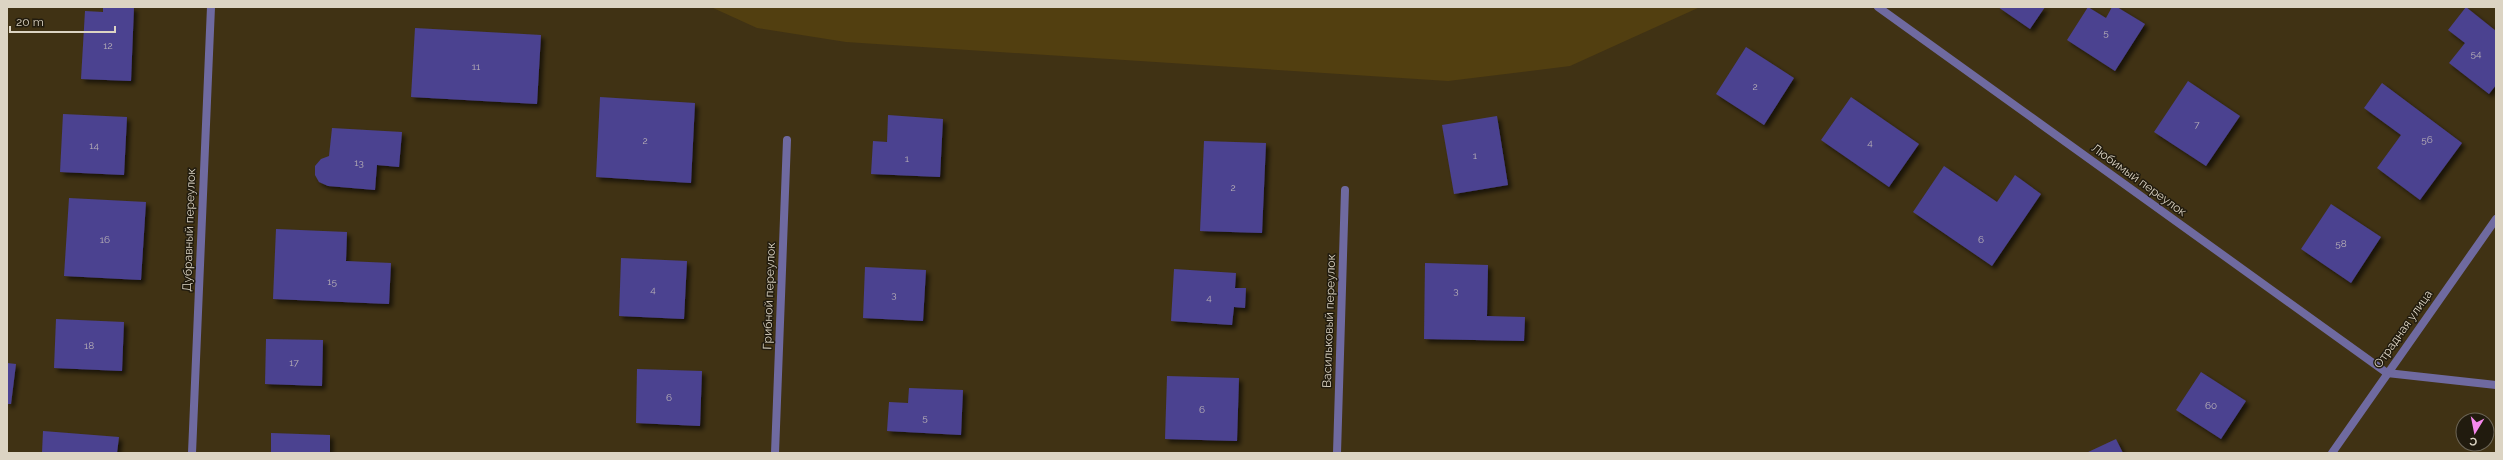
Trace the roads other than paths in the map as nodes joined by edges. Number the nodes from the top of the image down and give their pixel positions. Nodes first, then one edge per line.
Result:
1 (211, 7) edge
2 (1878, 7) edge
3 (787, 140) dead end
4 (1345, 190) dead end
5 (2496, 219) edge
6 (2387, 372) junction
7 (2496, 385) edge
8 (192, 453) edge
9 (775, 453) edge
10 (1337, 453) edge
11 (2332, 453) edge

1 - 8 street, Дубравный переулок
2 - 6 street, Любимый переулок
3 - 9 street, Грибной переулок
4 - 10 street, Васильковый переулок
5 - 6 street, Отрадная улица
6 - 7 street
6 - 11 street, Отрадная улица

